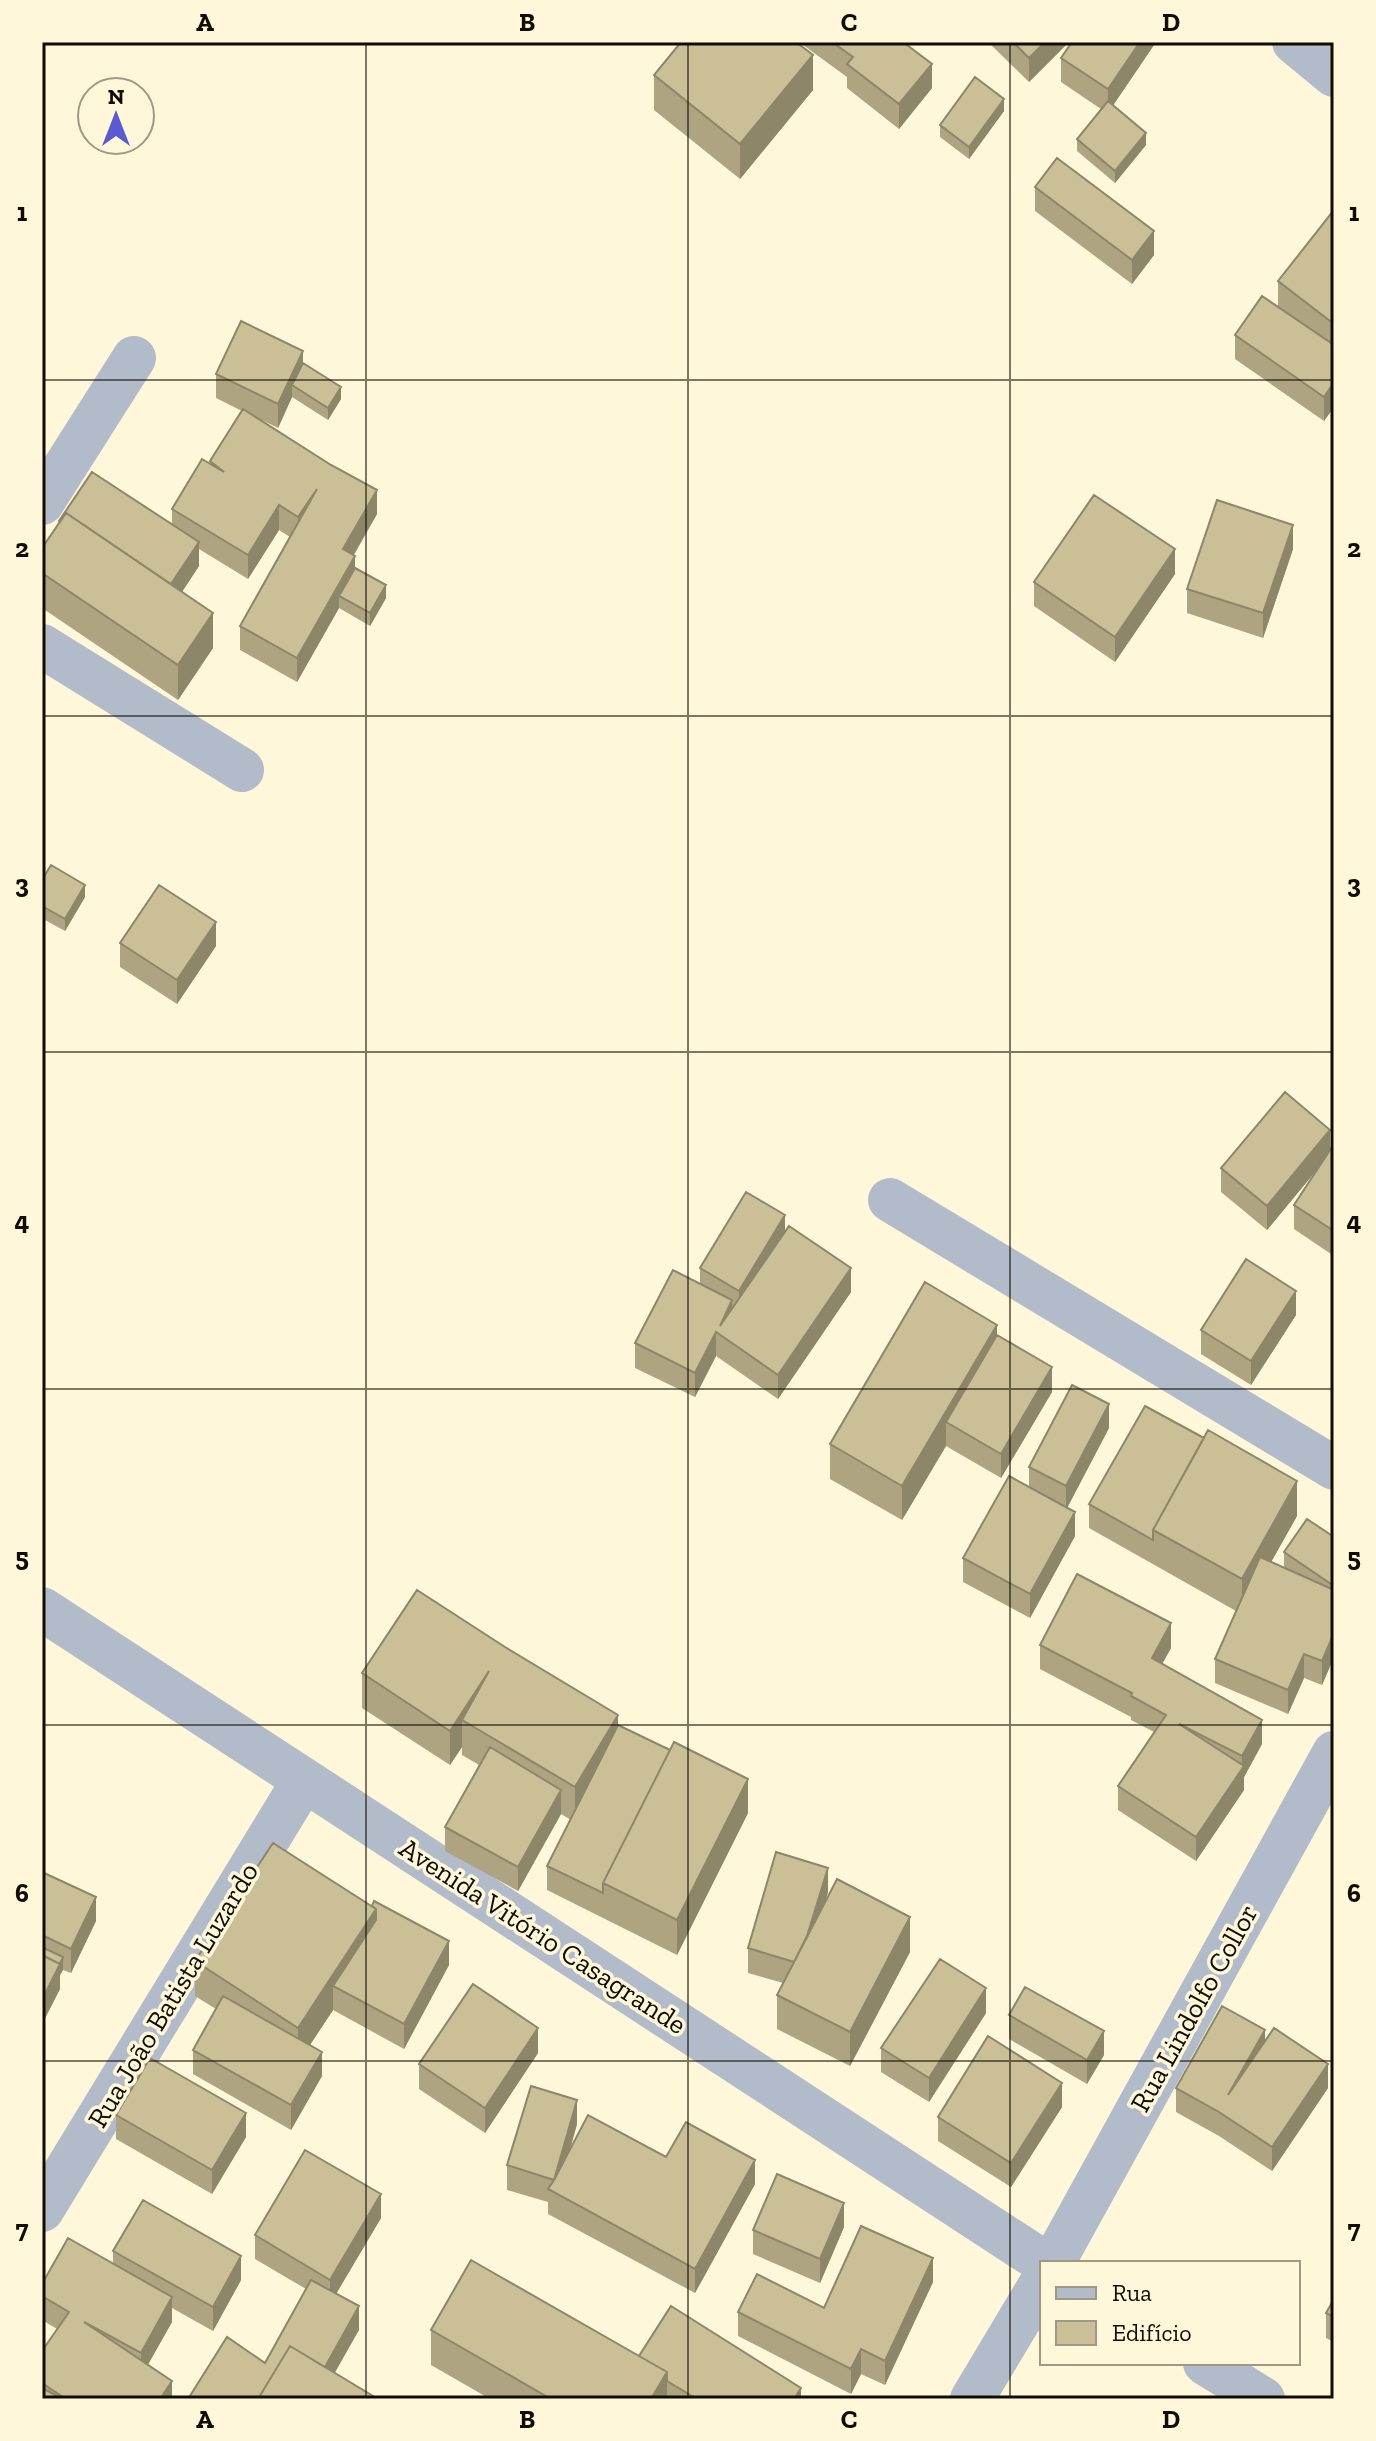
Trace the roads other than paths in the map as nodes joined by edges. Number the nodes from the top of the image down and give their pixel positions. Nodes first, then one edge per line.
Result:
1 (1294, 42) edge
2 (1334, 75) edge
3 (134, 358) dead end
4 (42, 503) edge
5 (42, 646) edge
6 (242, 770) dead end
7 (890, 1200) dead end
8 (1334, 1468) edge
9 (42, 1609) edge
10 (1334, 1753) edge
11 (304, 1780) junction
12 (42, 2210) edge
13 (1042, 2261) edge
14 (1054, 2261) edge
15 (1040, 2285) edge
16 (1208, 2365) edge
17 (972, 2399) edge
18 (1263, 2399) edge

1 - 2 street
3 - 4 street
5 - 6 street
7 - 8 street
9 - 11 street, Avenida Vitório Casagrande
10 - 14 street, Rua Lindolfo Collor
11 - 12 street, Rua João Batista Luzardo
11 - 13 street, Avenida Vitório Casagrande
15 - 17 street
16 - 18 street

